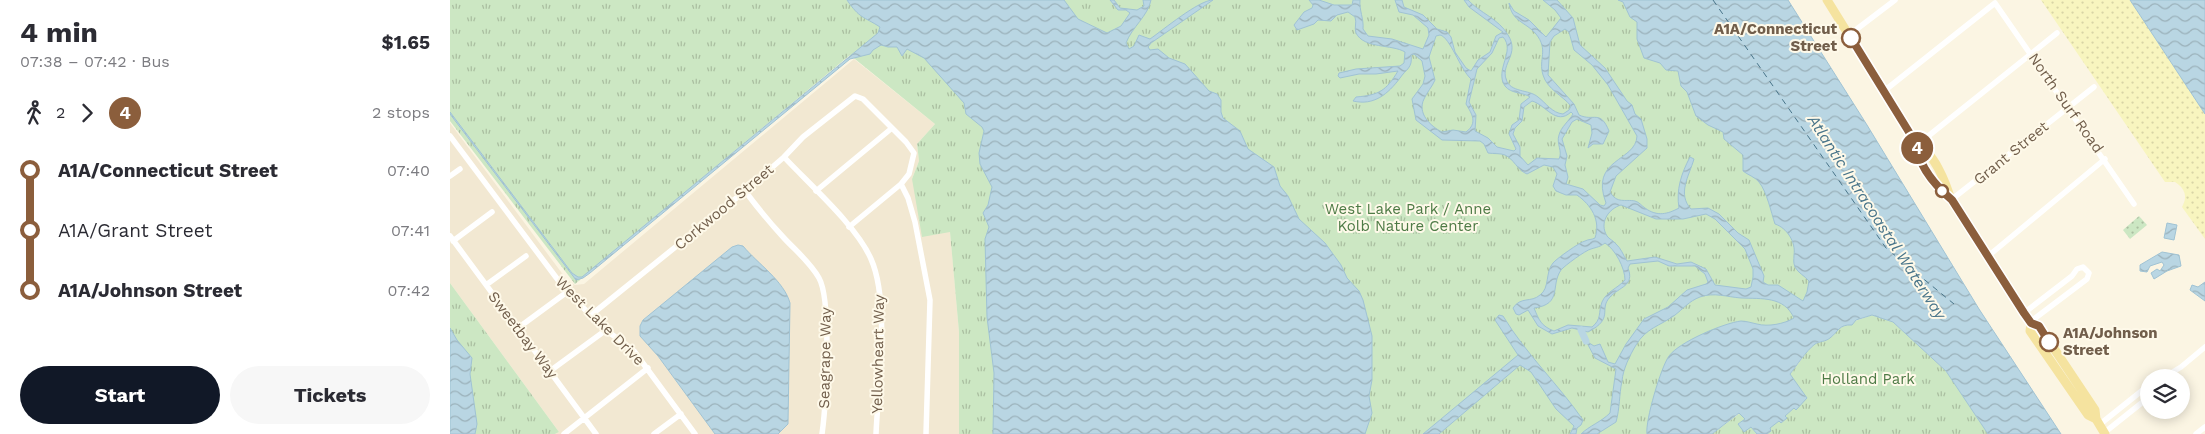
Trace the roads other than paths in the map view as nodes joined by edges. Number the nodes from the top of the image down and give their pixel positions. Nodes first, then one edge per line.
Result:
1 (1827, 0) edge
2 (1895, 0) edge
3 (2056, 33) dead end
4 (1849, 35) junction
5 (2032, 53) junction
6 (2094, 87) dead end
7 (1884, 91) junction
8 (2068, 107) junction
9 (892, 128) junction
10 (450, 136) edge
11 (1917, 145) junction
12 (784, 157) junction
13 (2105, 159) junction
14 (460, 169) dead end
15 (450, 176) edge
16 (901, 184) junction
17 (745, 191) junction
18 (816, 191) junction
19 (1952, 200) junction
20 (2134, 204) dead end
21 (492, 212) dead end
22 (850, 227) junction
23 (452, 238) edge
24 (526, 256) dead end
25 (1987, 257) junction
26 (2072, 276) junction
27 (486, 285) junction
28 (2079, 285) junction
29 (567, 292) junction
30 (2024, 313) junction
31 (592, 316) junction
32 (2030, 323) junction
33 (518, 328) junction
34 (606, 330) junction
35 (2205, 347) edge
36 (648, 368) junction
37 (2175, 369) edge
38 (550, 371) junction
39 (2140, 392) edge
40 (2140, 405) edge
41 (681, 414) junction
42 (584, 418) junction
43 (2098, 422) junction
44 (2205, 427) edge
45 (564, 434) edge
46 (596, 434) edge
47 (654, 434) edge
48 (695, 434) edge
49 (822, 434) edge
50 (876, 434) edge
51 (926, 434) edge
52 (2105, 434) edge
53 (2196, 434) edge

1 - 4 main road
2 - 4 street
3 - 5 street
4 - 7 main road
5 - 7 street, North Surf Road
5 - 8 street, North Surf Road
5 - 11 street
6 - 8 street, Grant Street
7 - 11 main road
8 - 13 street, North Surf Road
8 - 19 street, Grant Street
9 - 12 street, Corkwood Street
9 - 16 street
9 - 18 street
10 - 29 street, West Lake Drive
11 - 19 main road
12 - 17 street, Corkwood Street
12 - 18 street, Yellowheart Way
13 - 20 street, North Surf Road
13 - 25 street
14 - 15 street
16 - 22 street
16 - 51 street
17 - 31 street, Corkwood Street
17 - 49 street, Seagrape Way
18 - 22 street, Yellowheart Way
19 - 25 main road
21 - 23 street
22 - 50 street, Yellowheart Way
23 - 27 street, Sweetbay Way
24 - 27 street
25 - 30 main road
26 - 28 street
26 - 28 street
26 - 30 street
27 - 33 street, Sweetbay Way
28 - 32 street
29 - 31 street, West Lake Drive
29 - 33 street
30 - 32 main road
31 - 34 street, West Lake Drive
32 - 43 main road
33 - 38 street, Sweetbay Way
34 - 36 street, West Lake Drive
34 - 38 street
35 - 37 street
36 - 41 street, West Lake Drive
36 - 42 street
38 - 42 street, Sweetbay Way
39 - 43 street
40 - 52 street
41 - 47 street
41 - 48 street, West Lake Drive
42 - 45 street
42 - 46 street, Sweetbay Way
43 - 52 main road
44 - 53 street

